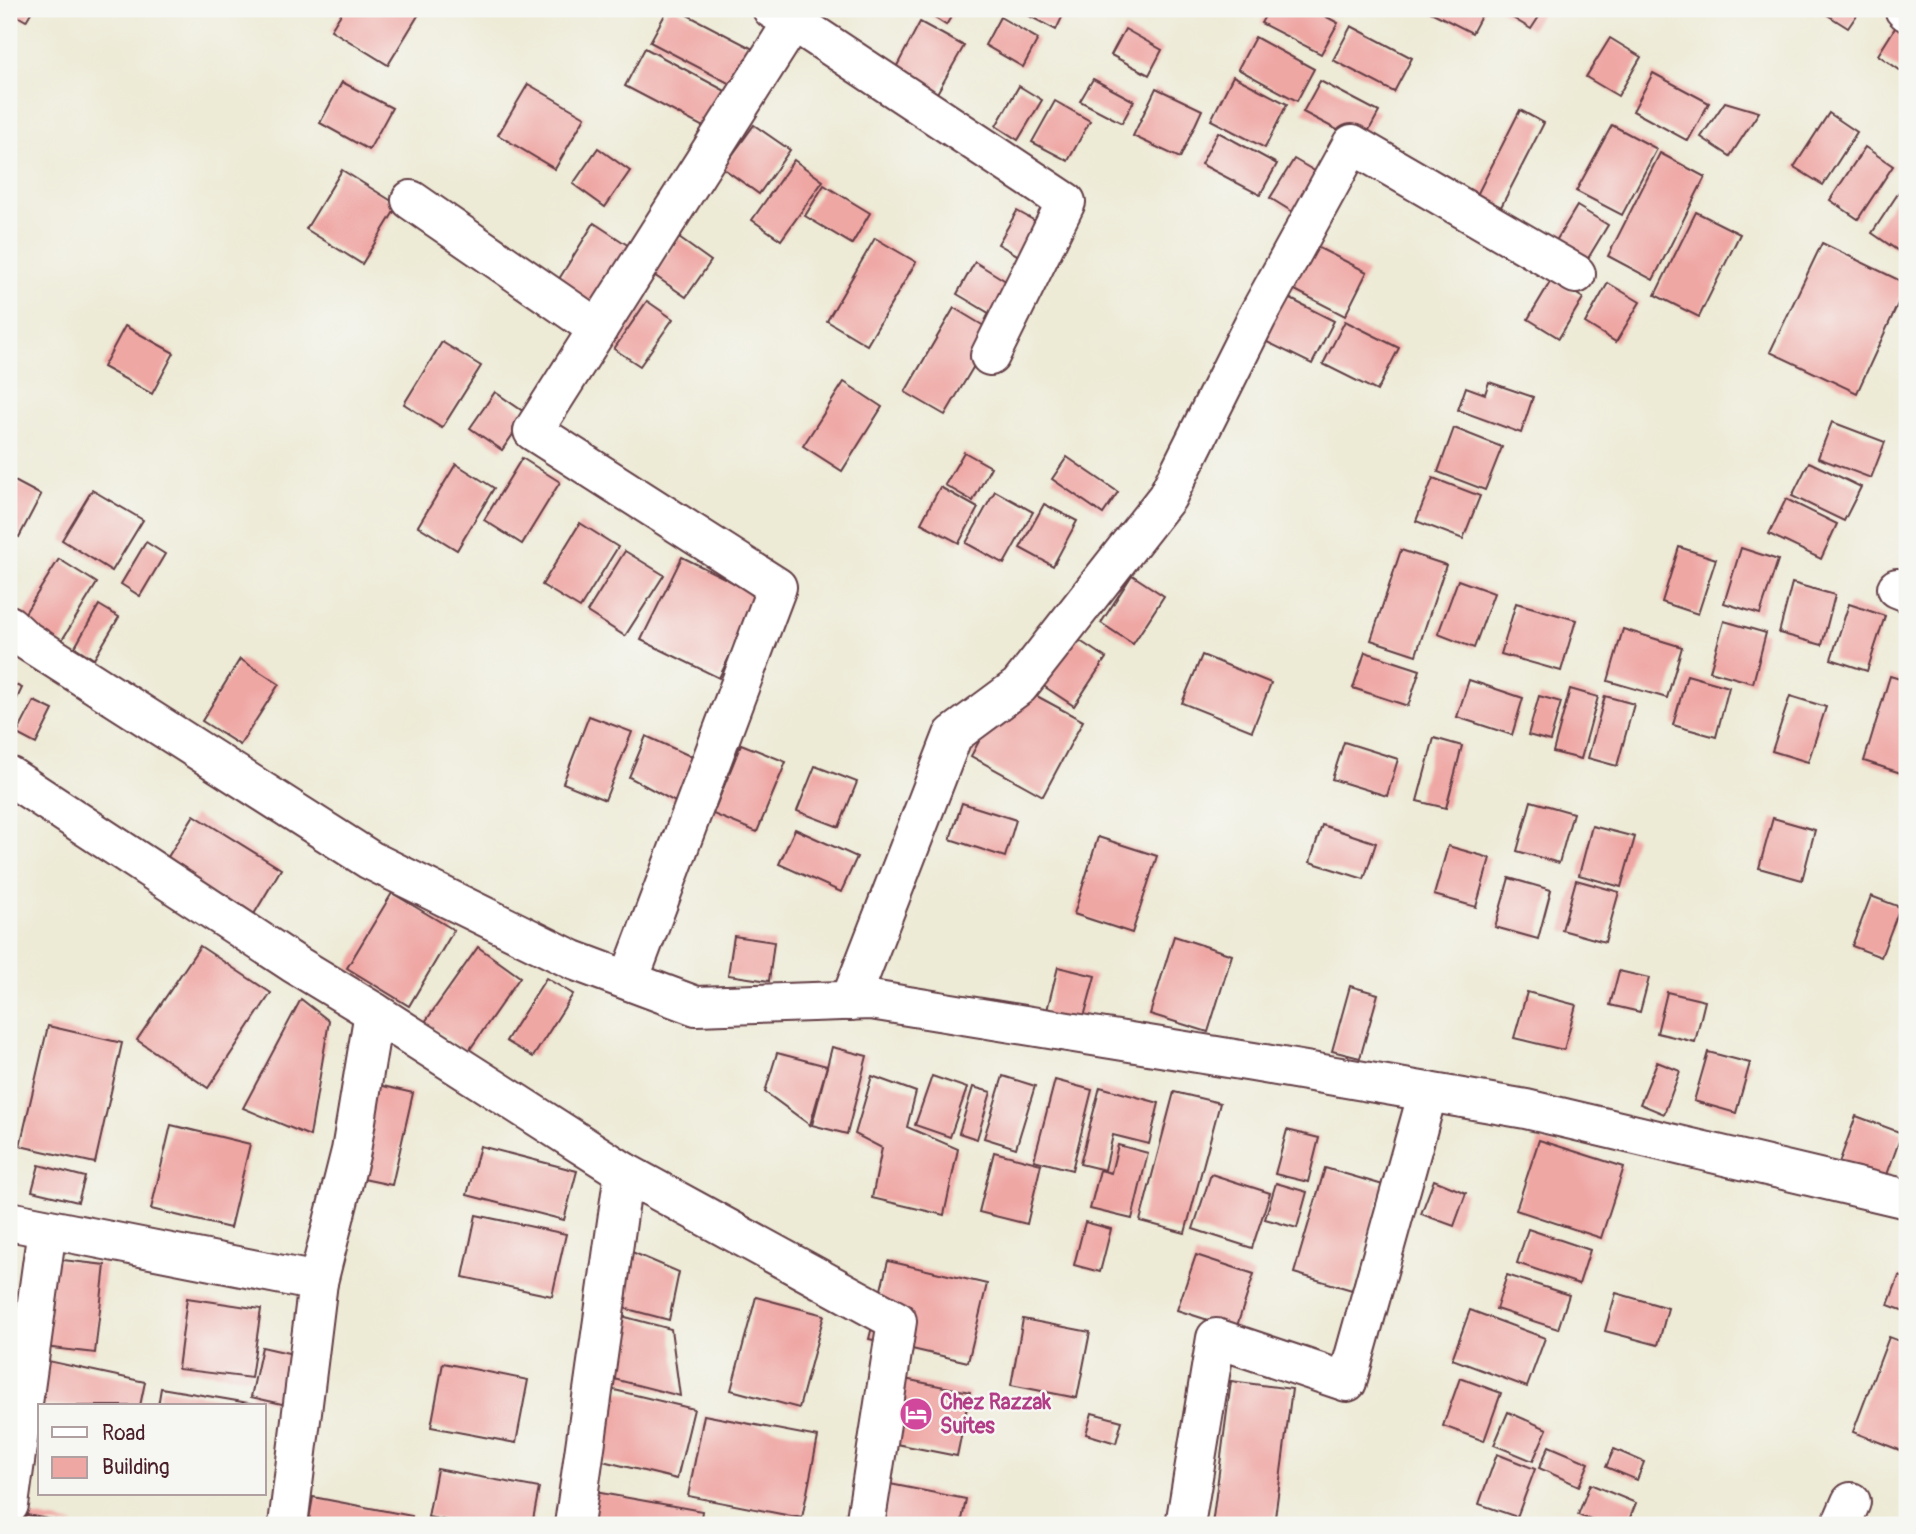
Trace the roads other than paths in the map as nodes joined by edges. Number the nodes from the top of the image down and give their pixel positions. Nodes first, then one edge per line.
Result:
1 (789, 13) edge
2 (411, 200) dead end
3 (1576, 274) dead end
4 (598, 328) junction
5 (990, 356) dead end
6 (9, 625) edge
7 (9, 776) edge
8 (629, 981) junction
9 (850, 1001) junction
10 (374, 1012) junction
11 (1428, 1092) junction
12 (624, 1172) junction
13 (1907, 1199) edge
14 (9, 1221) edge
15 (47, 1229) junction
16 (318, 1282) junction
17 (9, 1505) edge
18 (288, 1525) edge
19 (574, 1525) edge
20 (865, 1525) edge
21 (1185, 1525) edge

1 - 4 street
1 - 5 street
2 - 4 street
3 - 9 street
4 - 8 street
6 - 8 street
7 - 10 street
8 - 9 street
9 - 11 street
10 - 12 street
10 - 16 street
11 - 13 street
11 - 21 street
12 - 19 street
12 - 20 street
14 - 15 street
15 - 16 street
15 - 17 street
16 - 18 street

